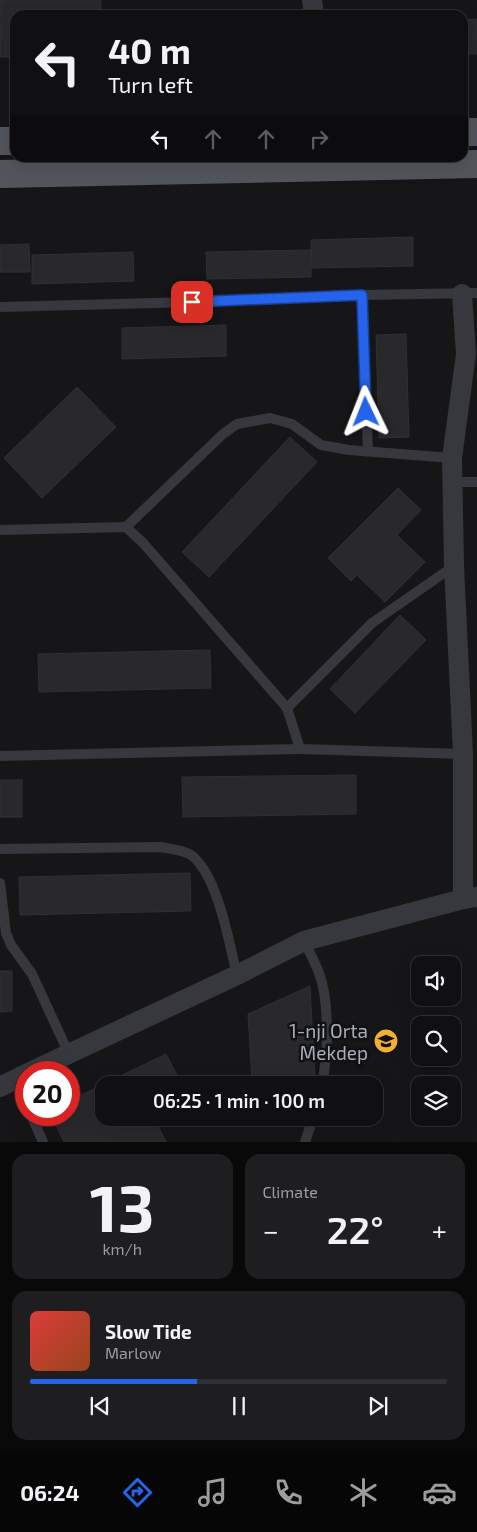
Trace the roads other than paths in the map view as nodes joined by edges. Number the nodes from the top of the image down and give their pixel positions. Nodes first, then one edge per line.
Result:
1 (477, 164) edge
2 (0, 174) edge
3 (469, 293) edge
4 (362, 295) junction
5 (0, 307) edge
6 (471, 354) edge
7 (368, 451) junction
8 (452, 458) junction
9 (452, 482) junction
10 (477, 482) edge
11 (126, 527) junction
12 (0, 530) edge
13 (454, 566) junction
14 (287, 708) junction
15 (300, 749) junction
16 (462, 754) junction
17 (0, 756) edge
18 (0, 849) edge
19 (0, 883) edge
20 (470, 898) edge
21 (304, 940) junction
22 (11, 945) junction
23 (0, 946) edge
24 (237, 975) junction
25 (69, 1054) junction
26 (54, 1061) edge
27 (324, 1076) edge
28 (36, 1126) edge
29 (310, 1126) edge
30 (43, 1142) edge
31 (305, 1142) edge

1 - 2 main road
3 - 4 lane
3 - 6 street
4 - 5 lane
4 - 7 lane
6 - 8 street
7 - 8 lane
7 - 11 lane
8 - 9 street
9 - 10 lane
9 - 13 street
11 - 12 lane
11 - 14 lane
13 - 14 lane
13 - 16 street
14 - 15 lane
15 - 16 lane
15 - 17 lane
16 - 20 street
18 - 24 lane
19 - 22 lane
20 - 21 street
21 - 24 street
21 - 27 lane
22 - 23 lane
22 - 25 lane
24 - 25 street
25 - 26 street
28 - 30 lane
29 - 31 lane

